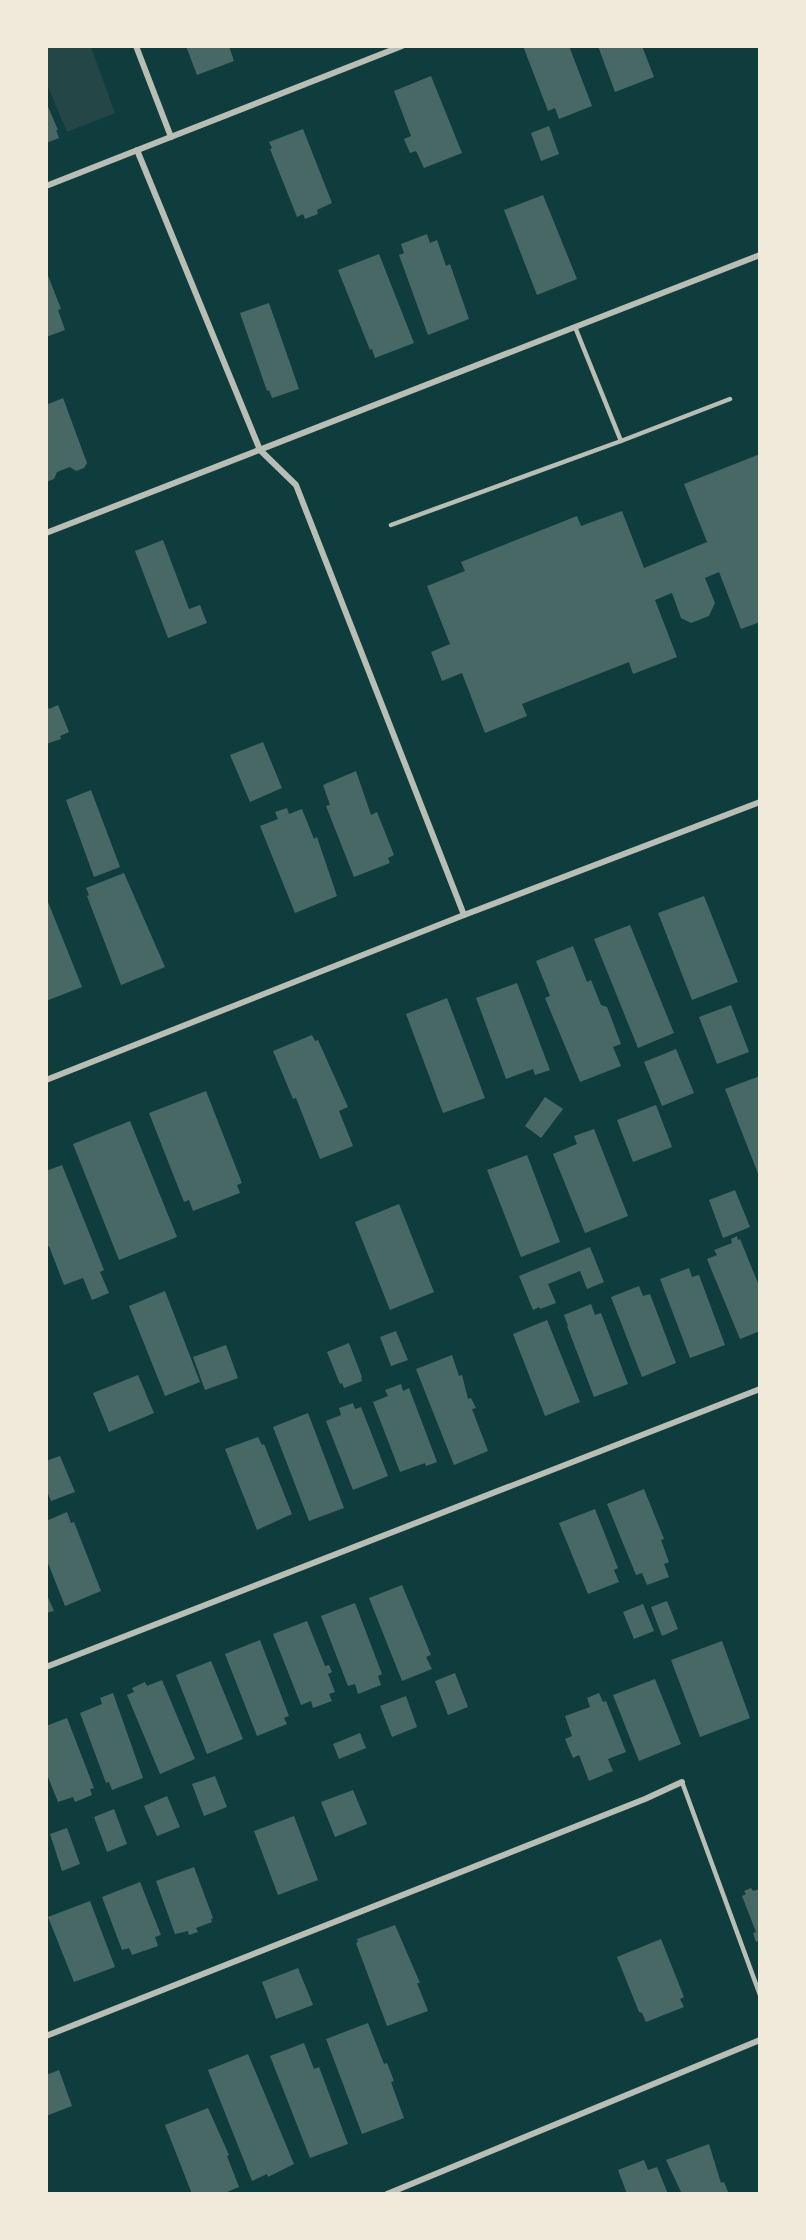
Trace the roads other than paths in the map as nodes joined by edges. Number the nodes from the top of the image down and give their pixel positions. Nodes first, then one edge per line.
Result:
1 (136, 46) edge
2 (402, 46) edge
3 (171, 137) junction
4 (137, 150) junction
5 (46, 186) edge
6 (759, 255) edge
7 (575, 327) junction
8 (730, 399) dead end
9 (621, 441) junction
10 (260, 450) junction
11 (392, 525) dead end
12 (46, 533) edge
13 (759, 802) edge
14 (464, 915) junction
15 (46, 1080) edge
16 (759, 1389) edge
17 (46, 1667) edge
18 (682, 1782) joint
19 (759, 1995) edge
20 (46, 2036) edge
21 (759, 2040) edge
22 (387, 2193) edge

1 - 3 street
2 - 3 street
3 - 4 street
4 - 5 street
4 - 10 street
6 - 7 street
7 - 9 lane
7 - 10 street
8 - 9 lane
9 - 11 lane
10 - 12 street
10 - 14 street
13 - 14 street
14 - 15 street
16 - 17 street
18 - 19 lane
18 - 20 street
21 - 22 street

